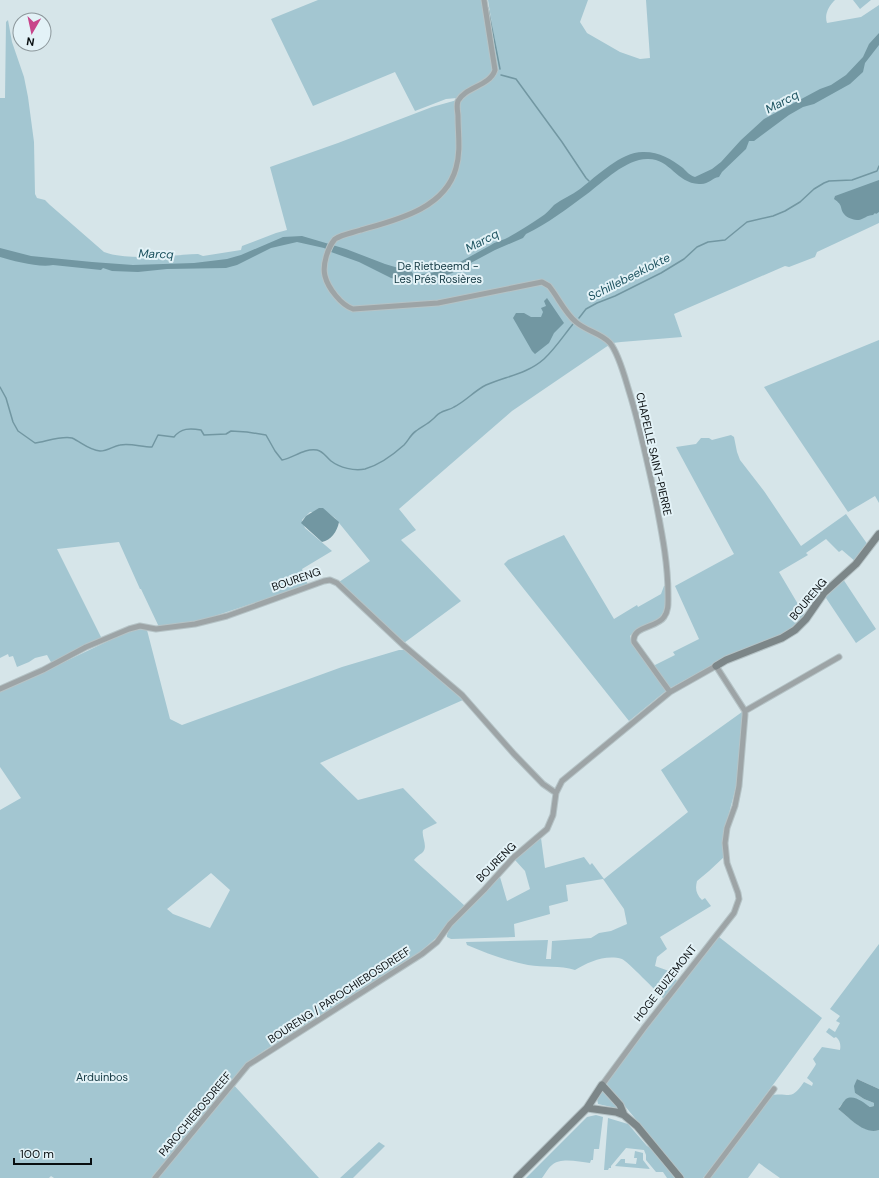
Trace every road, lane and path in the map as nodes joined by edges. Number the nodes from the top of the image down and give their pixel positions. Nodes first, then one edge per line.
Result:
1 (484, 0) edge
2 (879, 534) edge
3 (839, 657) dead end
4 (716, 666) junction
5 (0, 689) edge
6 (670, 692) junction
7 (745, 711) junction
8 (556, 792) junction
9 (437, 942) joint
10 (250, 1064) joint
11 (602, 1085) junction
12 (774, 1089) dead end
13 (587, 1108) junction
14 (624, 1116) junction
15 (155, 1178) edge
16 (517, 1178) edge
17 (680, 1178) edge
18 (706, 1178) edge

1 - 6 street, CHAPELLE SAINT-PIERRE
2 - 4 street, BOURENG
3 - 7 street
4 - 6 street, BOURENG
4 - 7 street
5 - 8 street, BOURENG
6 - 8 street, BOURENG
7 - 11 street, HOGE BUIZEMONT
8 - 9 street, BOURENG
9 - 10 street, BOURENG / PAROCHIEBOSDREEF
10 - 15 street, PAROCHIEBOSDREEF
11 - 13 street, HOGE BUIZEMONT
11 - 14 street
12 - 18 street
13 - 14 street
13 - 16 street, HOGE BUIZEMONT
14 - 17 street

